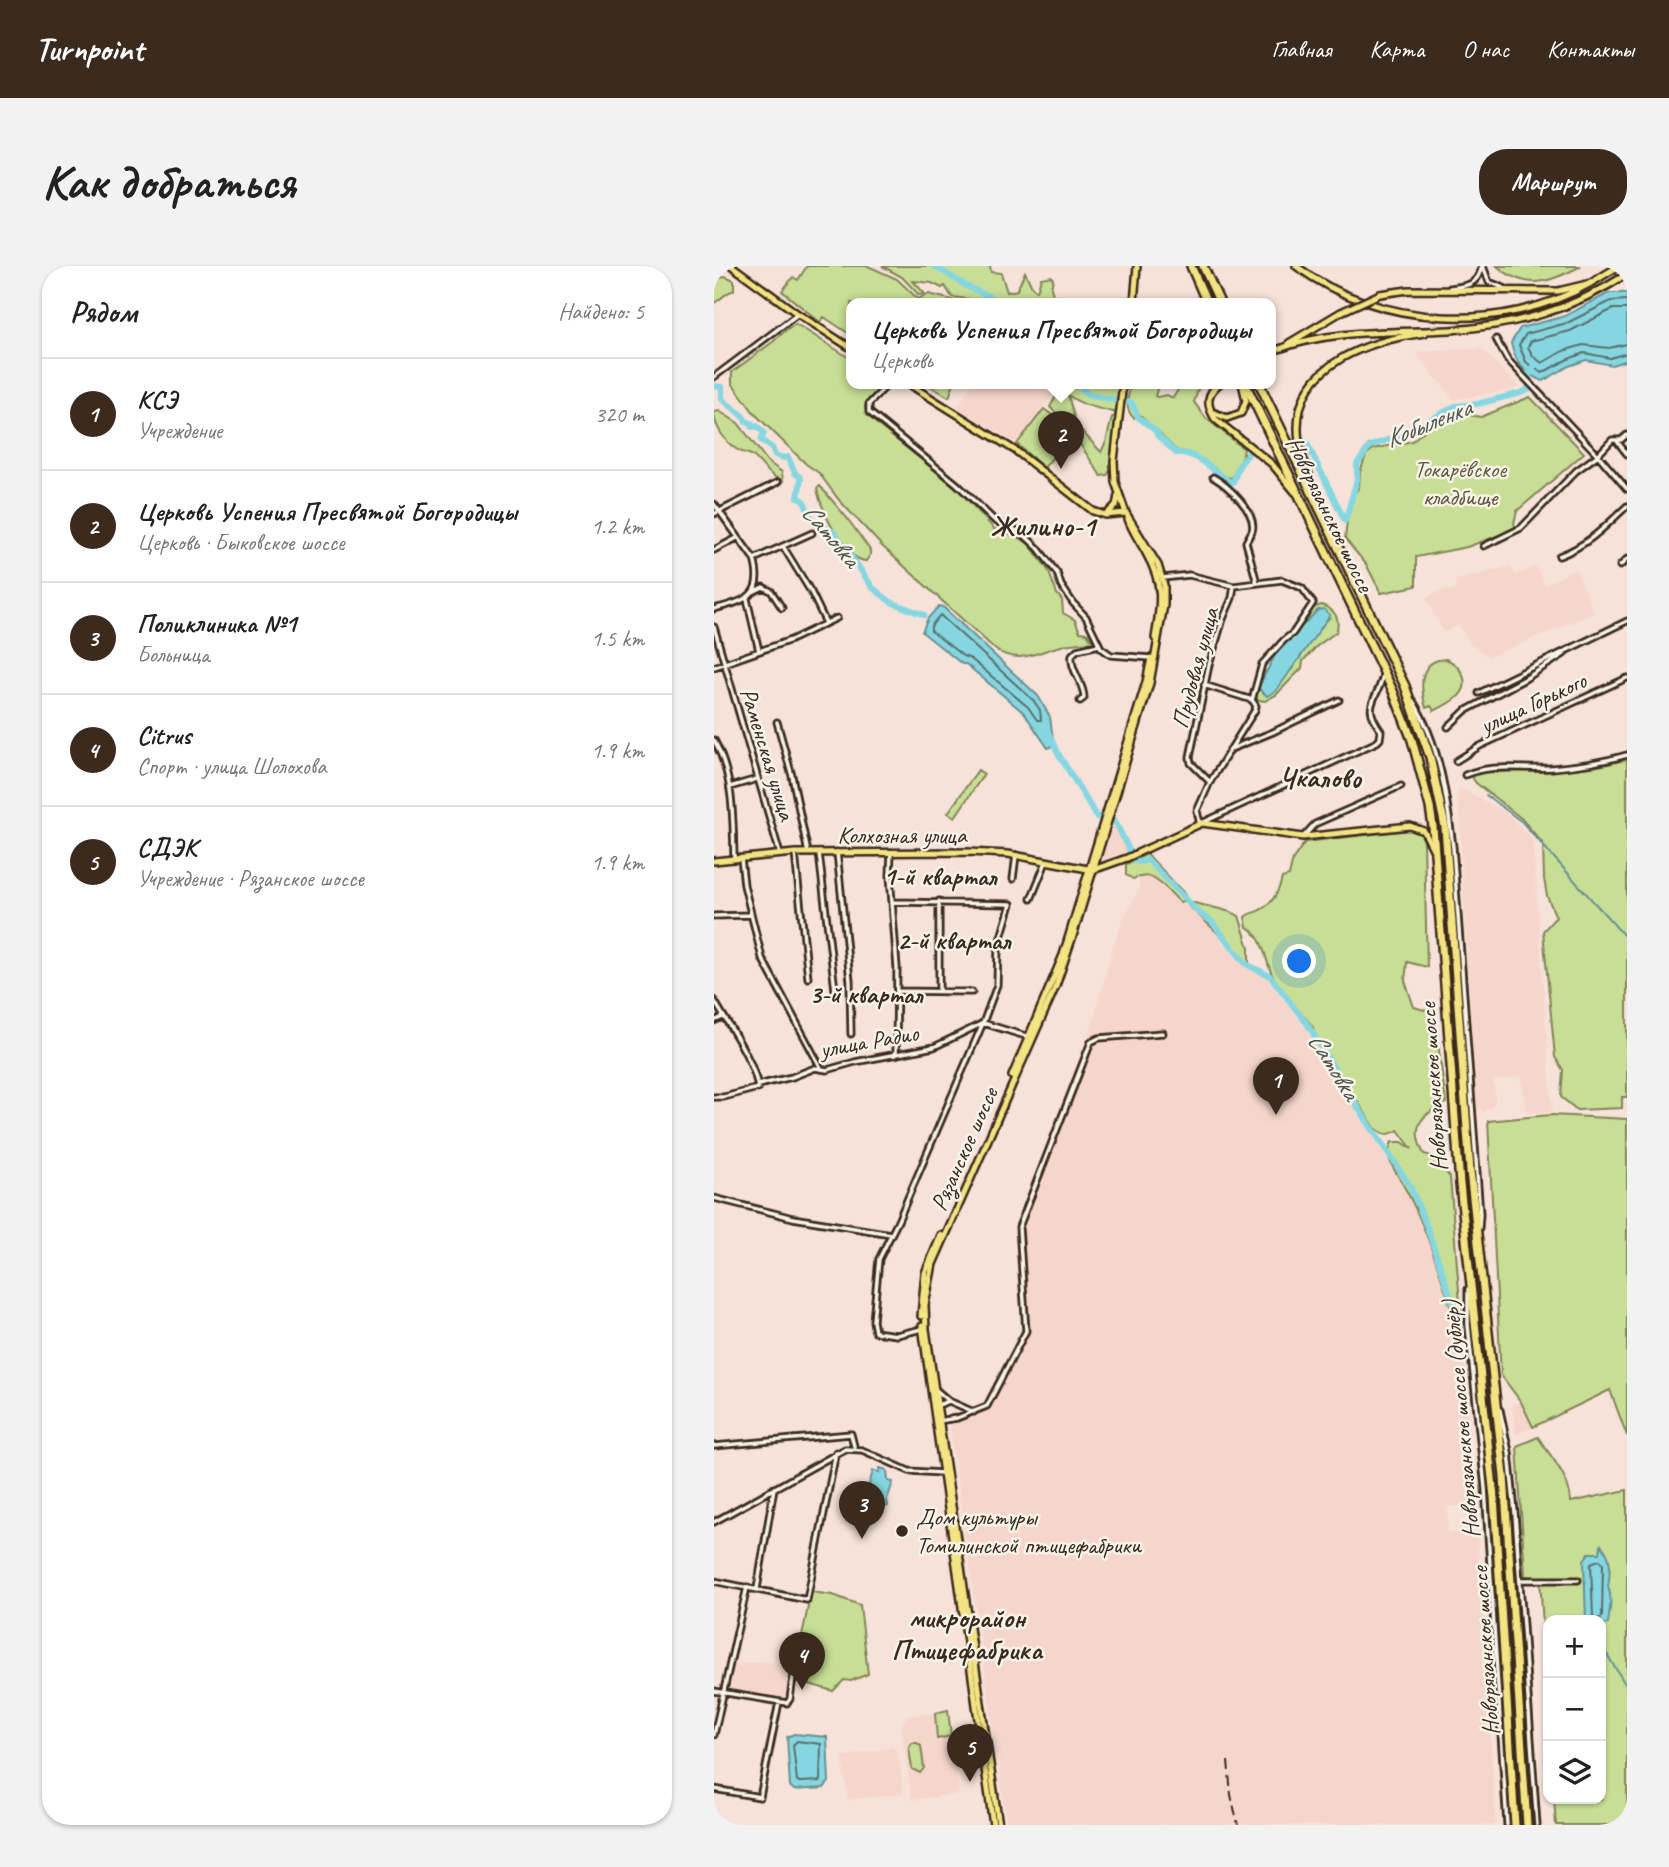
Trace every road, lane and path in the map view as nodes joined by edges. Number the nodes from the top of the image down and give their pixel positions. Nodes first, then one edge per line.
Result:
1 (732, 266) edge
2 (1137, 266) edge
3 (1190, 266) edge
4 (1203, 266) edge
5 (1296, 266) edge
6 (1482, 266) edge
7 (1619, 266) edge
8 (1627, 274) edge
9 (1591, 283) junction
10 (1539, 290) junction
11 (1434, 291) junction
12 (1134, 298) edge
13 (1205, 298) edge
14 (1218, 298) edge
15 (798, 314) junction
16 (1448, 330) junction
17 (1496, 339) dead end
18 (846, 345) edge
19 (1279, 349) junction
20 (1276, 350) edge
21 (714, 377) edge
22 (883, 389) edge
23 (917, 389) edge
24 (1123, 389) edge
25 (1215, 389) edge
26 (1245, 389) edge
27 (1247, 389) edge
28 (1262, 389) edge
29 (1209, 408) junction
30 (1627, 435) edge
31 (1616, 440) junction
32 (1627, 454) edge
33 (1598, 455) junction
34 (1213, 477) dead end
35 (778, 482) dead end
36 (1627, 489) edge
37 (1118, 494) junction
38 (1301, 498) junction
39 (714, 504) edge
40 (1627, 506) edge
41 (1321, 510) junction
42 (717, 512) edge
43 (1126, 513) junction
44 (1105, 514) junction
45 (1129, 524) junction
46 (812, 534) dead end
47 (737, 538) junction
48 (1484, 546) dead end
49 (783, 548) junction
50 (714, 550) edge
51 (1559, 556) dead end
52 (754, 559) junction
53 (1627, 559) edge
54 (1620, 566) dead end
55 (1163, 578) junction
56 (1257, 583) junction
57 (1234, 586) junction
58 (752, 594) junction
59 (747, 599) junction
60 (782, 608) dead end
61 (714, 609) edge
62 (837, 618) dead end
63 (1627, 621) edge
64 (826, 623) junction
65 (714, 627) edge
66 (1099, 645) junction
67 (1573, 648) junction
68 (759, 651) junction
69 (1151, 658) junction
70 (723, 664) junction
71 (714, 667) edge
72 (1384, 670) junction
73 (1627, 678) edge
74 (1205, 685) junction
75 (1479, 693) dead end
76 (1252, 700) junction
77 (1339, 700) dead end
78 (1080, 701) dead end
79 (777, 722) dead end
80 (1448, 727) dead end
81 (714, 740) edge
82 (1231, 749) junction
83 (1627, 755) edge
84 (1456, 761) dead end
85 (1465, 775) dead end
86 (757, 779) junction
87 (1210, 782) junction
88 (1401, 786) dead end
89 (730, 787) junction
90 (1201, 824) junction
91 (1303, 837) junction
92 (837, 852) junction
93 (891, 852) junction
94 (795, 853) junction
95 (808, 853) junction
96 (819, 853) junction
97 (1435, 853) junction
98 (780, 854) junction
99 (1016, 855) junction
100 (738, 858) junction
101 (1047, 860) junction
102 (714, 861) edge
103 (1091, 870) junction
104 (1013, 879) dead end
105 (1031, 898) dead end
106 (939, 901) junction
107 (893, 902) junction
108 (751, 915) junction
109 (714, 916) edge
110 (808, 978) dead end
111 (835, 990) dead end
112 (897, 991) junction
113 (939, 991) junction
114 (972, 992) dead end
115 (714, 1000) edge
116 (723, 1017) junction
117 (714, 1021) edge
118 (984, 1023) junction
119 (1163, 1033) dead end
120 (851, 1034) dead end
121 (1029, 1037) junction
122 (896, 1055) junction
123 (821, 1068) junction
124 (758, 1087) junction
125 (714, 1097) edge
126 (714, 1198) edge
127 (891, 1234) junction
128 (1468, 1262) junction
129 (922, 1329) junction
130 (1494, 1384) junction
131 (936, 1389) junction
132 (949, 1401) junction
133 (959, 1404) junction
134 (938, 1405) junction
135 (934, 1411) junction
136 (974, 1412) junction
137 (961, 1417) junction
138 (937, 1421) junction
139 (714, 1446) edge
140 (853, 1447) junction
141 (836, 1451) junction
142 (942, 1473) junction
143 (774, 1488) junction
144 (714, 1522) edge
145 (1519, 1580) junction
146 (1578, 1580) dead end
147 (714, 1581) edge
148 (747, 1587) junction
149 (757, 1589) junction
150 (795, 1663) dead end
151 (714, 1691) edge
152 (723, 1693) junction
153 (779, 1702) junction
154 (714, 1735) edge
155 (714, 1789) edge
156 (993, 1825) edge
157 (999, 1825) edge
158 (1507, 1825) edge
159 (1515, 1825) edge
160 (1527, 1825) edge
161 (1537, 1825) edge

1 - 15 main road
2 - 12 main road
3 - 13 highway
4 - 14 highway
5 - 9 main road
6 - 10 street
6 - 11 street
7 - 9 main road
8 - 16 main road
9 - 10 main road
10 - 11 main road
11 - 19 main road, bridge
15 - 18 main road
15 - 21 street
16 - 19 main road
16 - 41 main road
17 - 33 street
19 - 20 main road
22 - 66 street
23 - 44 main road
24 - 37 main road, Рязанское шоссе
25 - 29 main road
26 - 29 main road
27 - 38 highway, Новорязанское шоссе
28 - 41 highway, Новорязанское шоссе
29 - 38 main road
30 - 31 street
31 - 32 street
31 - 33 street
33 - 36 street
33 - 48 street
34 - 56 street
35 - 42 street
37 - 43 main road, Рязанское шоссе
37 - 44 main road
38 - 72 highway, Новорязанское шоссе
39 - 42 street
40 - 51 street
41 - 130 highway, Новорязанское шоссе
42 - 47 street
43 - 44 main road
43 - 45 main road, Рязанское шоссе
43 - 55 main road, Рязанское шоссе
44 - 45 main road
45 - 69 main road, Рязанское шоссе
46 - 49 street
47 - 50 street
47 - 52 street
49 - 52 street
49 - 64 street
52 - 58 street
53 - 54 street
55 - 57 street, Прудовая улица
55 - 103 main road, Рязанское шоссе
56 - 57 street
56 - 76 street
57 - 74 street, Прудовая улица
58 - 59 street
58 - 60 street
59 - 61 street
59 - 68 street
62 - 64 street
63 - 67 street
64 - 68 street
65 - 70 street, Раменская улица
66 - 69 street
66 - 78 street
67 - 75 street
67 - 80 street
68 - 70 street
69 - 103 main road, Рязанское шоссе
70 - 71 street
70 - 86 street, Раменская улица
72 - 90 street
72 - 97 highway, Новорязанское шоссе
73 - 84 street, улица Горького
74 - 76 street
74 - 87 street, Прудовая улица
76 - 82 street
77 - 82 street
79 - 95 street
81 - 89 street
82 - 87 street
83 - 85 street
86 - 89 street
86 - 98 street, Раменская улица
87 - 90 street
88 - 91 street
89 - 100 street
90 - 91 main road
90 - 103 main road
91 - 97 main road
92 - 93 main road, Колхозная улица
92 - 96 main road, Колхозная улица
92 - 120 street
93 - 99 main road, Колхозная улица
93 - 107 street
94 - 95 main road, Колхозная улица
94 - 98 main road, Колхозная улица
94 - 110 street
95 - 96 main road, Колхозная улица
96 - 111 street
97 - 128 highway, Новорязанское шоссе
98 - 100 main road, Колхозная улица
99 - 101 main road, Колхозная улица
99 - 104 street
100 - 102 main road, Колхозная улица
100 - 108 street
101 - 103 main road, Колхозная улица
101 - 105 street
103 - 121 main road, Рязанское шоссе
103 - 131 main road, Рязанское шоссе
106 - 107 street
106 - 113 street
106 - 118 street
107 - 112 street
108 - 109 street
108 - 123 street
112 - 113 street
112 - 122 street
113 - 114 street
115 - 116 street
116 - 117 street
116 - 124 street
118 - 121 street
118 - 122 street, улица Радио
118 - 127 street
119 - 136 street
121 - 129 main road, Рязанское шоссе
122 - 123 street, улица Радио
123 - 124 street, улица Радио
124 - 125 street, улица Радио
126 - 127 street
127 - 129 street
128 - 158 street, Новорязанское шоссе (дублёр)
128 - 159 highway, Новорязанское шоссе
129 - 135 main road, Рязанское шоссе
130 - 145 street, Новорязанское шоссе (дублёр)
130 - 160 highway, Новорязанское шоссе
131 - 132 street
131 - 134 main road, Рязанское шоссе
132 - 133 street
132 - 134 street
133 - 136 street
133 - 137 street
134 - 135 street
134 - 138 main road, Рязанское шоссе
135 - 138 main road, Рязанское шоссе
136 - 137 street
137 - 138 street
138 - 142 main road, Рязанское шоссе
138 - 157 main road, Рязанское шоссе
139 - 140 street
140 - 141 street
140 - 142 street
141 - 143 street
141 - 149 street
142 - 156 main road, Рязанское шоссе
143 - 144 street
143 - 149 street
145 - 146 street
145 - 161 street, Новорязанское шоссе (дублёр)
147 - 148 street
148 - 149 street
148 - 152 street
150 - 153 street
151 - 152 street
152 - 153 street
152 - 154 street
153 - 155 street

